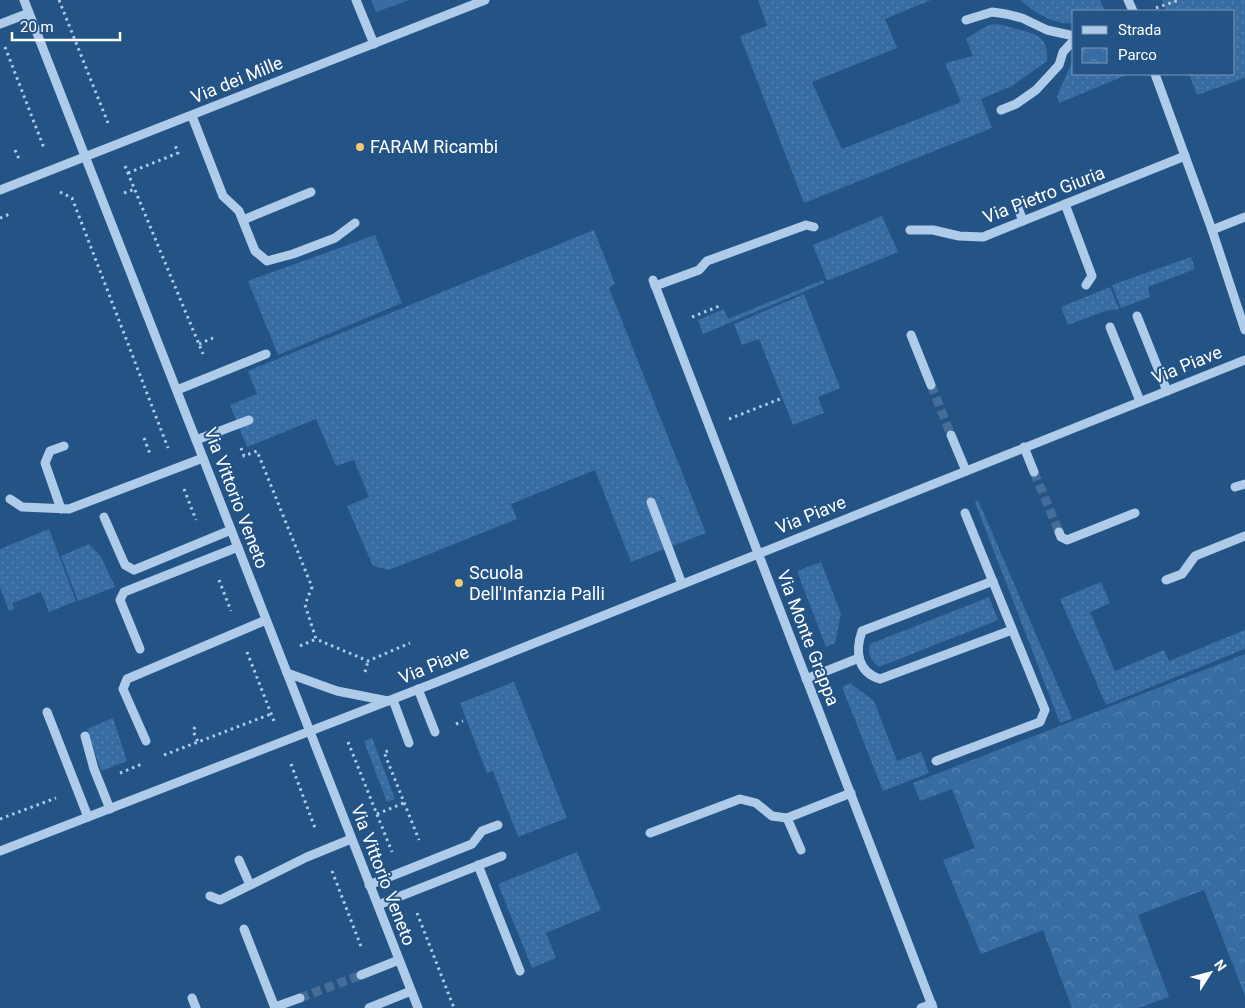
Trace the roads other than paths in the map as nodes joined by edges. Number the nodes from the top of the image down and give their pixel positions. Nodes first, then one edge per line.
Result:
1 (24, 0) edge
2 (356, 0) edge
3 (486, 0) edge
4 (29, 12) junction
5 (966, 20) dead end
6 (0, 24) edge
7 (1072, 37) edge
8 (1072, 41) edge
9 (374, 44) junction
10 (1155, 75) edge
11 (1001, 110) dead end
12 (192, 116) junction
13 (86, 156) junction
14 (1185, 156) junction
15 (0, 190) edge
16 (311, 192) dead end
17 (1016, 203) dead end
18 (1065, 204) junction
19 (1245, 217) edge
20 (243, 220) junction
21 (1023, 221) junction
22 (355, 223) dead end
23 (814, 227) dead end
24 (910, 230) dead end
25 (1212, 230) junction
26 (1086, 285) dead end
27 (1137, 316) dead end
28 (1110, 327) dead end
29 (1245, 330) edge
30 (911, 335) dead end
31 (266, 354) dead end
32 (1245, 360) edge
33 (931, 385) tunnel mouth
34 (176, 390) junction
35 (1167, 391) junction
36 (1140, 401) junction
37 (249, 420) dead end
38 (951, 436) tunnel mouth
39 (196, 440) junction
40 (64, 446) dead end
41 (1024, 448) junction
42 (203, 458) junction
43 (966, 471) junction
44 (1034, 472) tunnel mouth
45 (1245, 484) edge
46 (1235, 487) dead end
47 (10, 498) dead end
48 (651, 502) dead end
49 (61, 509) junction
50 (965, 513) dead end
51 (1135, 513) dead end
52 (104, 517) dead end
53 (231, 530) junction
54 (1059, 532) dead end
55 (1245, 536) edge
56 (238, 548) junction
57 (758, 554) junction
58 (1166, 580) dead end
59 (993, 581) junction
60 (682, 584) junction
61 (266, 620) junction
62 (1012, 630) junction
63 (140, 649) dead end
64 (859, 658) junction
65 (287, 673) junction
66 (806, 679) junction
67 (418, 689) junction
68 (390, 700) junction
69 (47, 712) dead end
70 (310, 730) junction
71 (435, 732) road end
72 (85, 736) dead end
73 (146, 741) dead end
74 (409, 742) road end
75 (936, 762) dead end
76 (851, 793) junction
77 (110, 809) junction
78 (88, 817) junction
79 (787, 818) junction
80 (498, 825) dead end
81 (650, 834) dead end
82 (351, 839) junction
83 (801, 850) dead end
84 (0, 851) edge
85 (502, 856) dead end
86 (239, 860) dead end
87 (478, 865) junction
88 (250, 885) junction
89 (369, 885) junction
90 (210, 896) dead end
91 (378, 905) junction
92 (244, 928) dead end
93 (399, 960) junction
94 (520, 971) dead end
95 (361, 975) tunnel mouth
96 (411, 991) junction
97 (192, 998) dead end
98 (300, 998) tunnel mouth
99 (933, 1006) edge
100 (196, 1008) edge
101 (275, 1008) edge
102 (369, 1008) edge
103 (418, 1008) edge
104 (921, 1008) edge

1 - 4 street, Via Vittorio Veneto
2 - 9 street
3 - 9 street, Via dei Mille
4 - 6 street
4 - 13 street, Via Vittorio Veneto
5 - 7 street
8 - 11 street
9 - 12 street, Via dei Mille
10 - 14 street
12 - 13 street, Via dei Mille
12 - 20 street
13 - 15 street, Via dei Mille
13 - 34 street, Via Vittorio Veneto
14 - 18 street, Via Pietro Giuria
14 - 25 street
16 - 20 street
17 - 21 street
18 - 21 street, Via Pietro Giuria
18 - 26 street
19 - 25 street
20 - 22 street
21 - 24 street, Via Pietro Giuria
23 - 57 street, Via Monte Grappa
25 - 29 street
27 - 35 street
28 - 36 street
30 - 33 street
31 - 34 street
32 - 35 street, Via Piave
34 - 39 street, Via Vittorio Veneto
35 - 36 street, Via Piave
36 - 41 street, Via Piave
37 - 39 street
38 - 43 street
39 - 42 street, Via Vittorio Veneto
40 - 49 street
41 - 43 street, Via Piave
41 - 44 street
42 - 49 street
42 - 53 street, Via Vittorio Veneto
43 - 57 street, Via Piave
45 - 46 street
47 - 49 street
48 - 60 street
50 - 59 street
51 - 54 street
52 - 53 street
53 - 56 street, Via Vittorio Veneto
55 - 58 street
56 - 61 street, Via Vittorio Veneto
56 - 63 street
57 - 60 street, Via Piave
57 - 66 street, Via Monte Grappa
59 - 62 street
59 - 64 street
60 - 67 street, Via Piave
61 - 65 street, Via Vittorio Veneto
61 - 73 street
62 - 64 street
62 - 75 street
64 - 66 street
65 - 68 street, Via Piave
65 - 70 street, Via Vittorio Veneto
66 - 76 street, Via Monte Grappa
67 - 68 street, Via Piave
67 - 71 street
68 - 70 street, Via Piave
68 - 74 street
69 - 78 street
70 - 77 street, Via Piave
70 - 82 street, Via Vittorio Veneto
72 - 77 street
76 - 79 street
76 - 99 street, Via Monte Grappa
77 - 78 street, Via Piave
78 - 84 street, Via Piave
79 - 81 street
79 - 83 street
80 - 89 street
82 - 88 street
82 - 89 street, Via Vittorio Veneto
85 - 87 street
86 - 88 street
87 - 91 street
87 - 94 street
88 - 90 street
89 - 91 street, Via Vittorio Veneto
91 - 93 street, Via Vittorio Veneto
92 - 101 street
93 - 95 street
93 - 96 street, Via Vittorio Veneto
96 - 102 street
96 - 103 street, Via Vittorio Veneto
97 - 100 street
98 - 101 street
99 - 104 street

